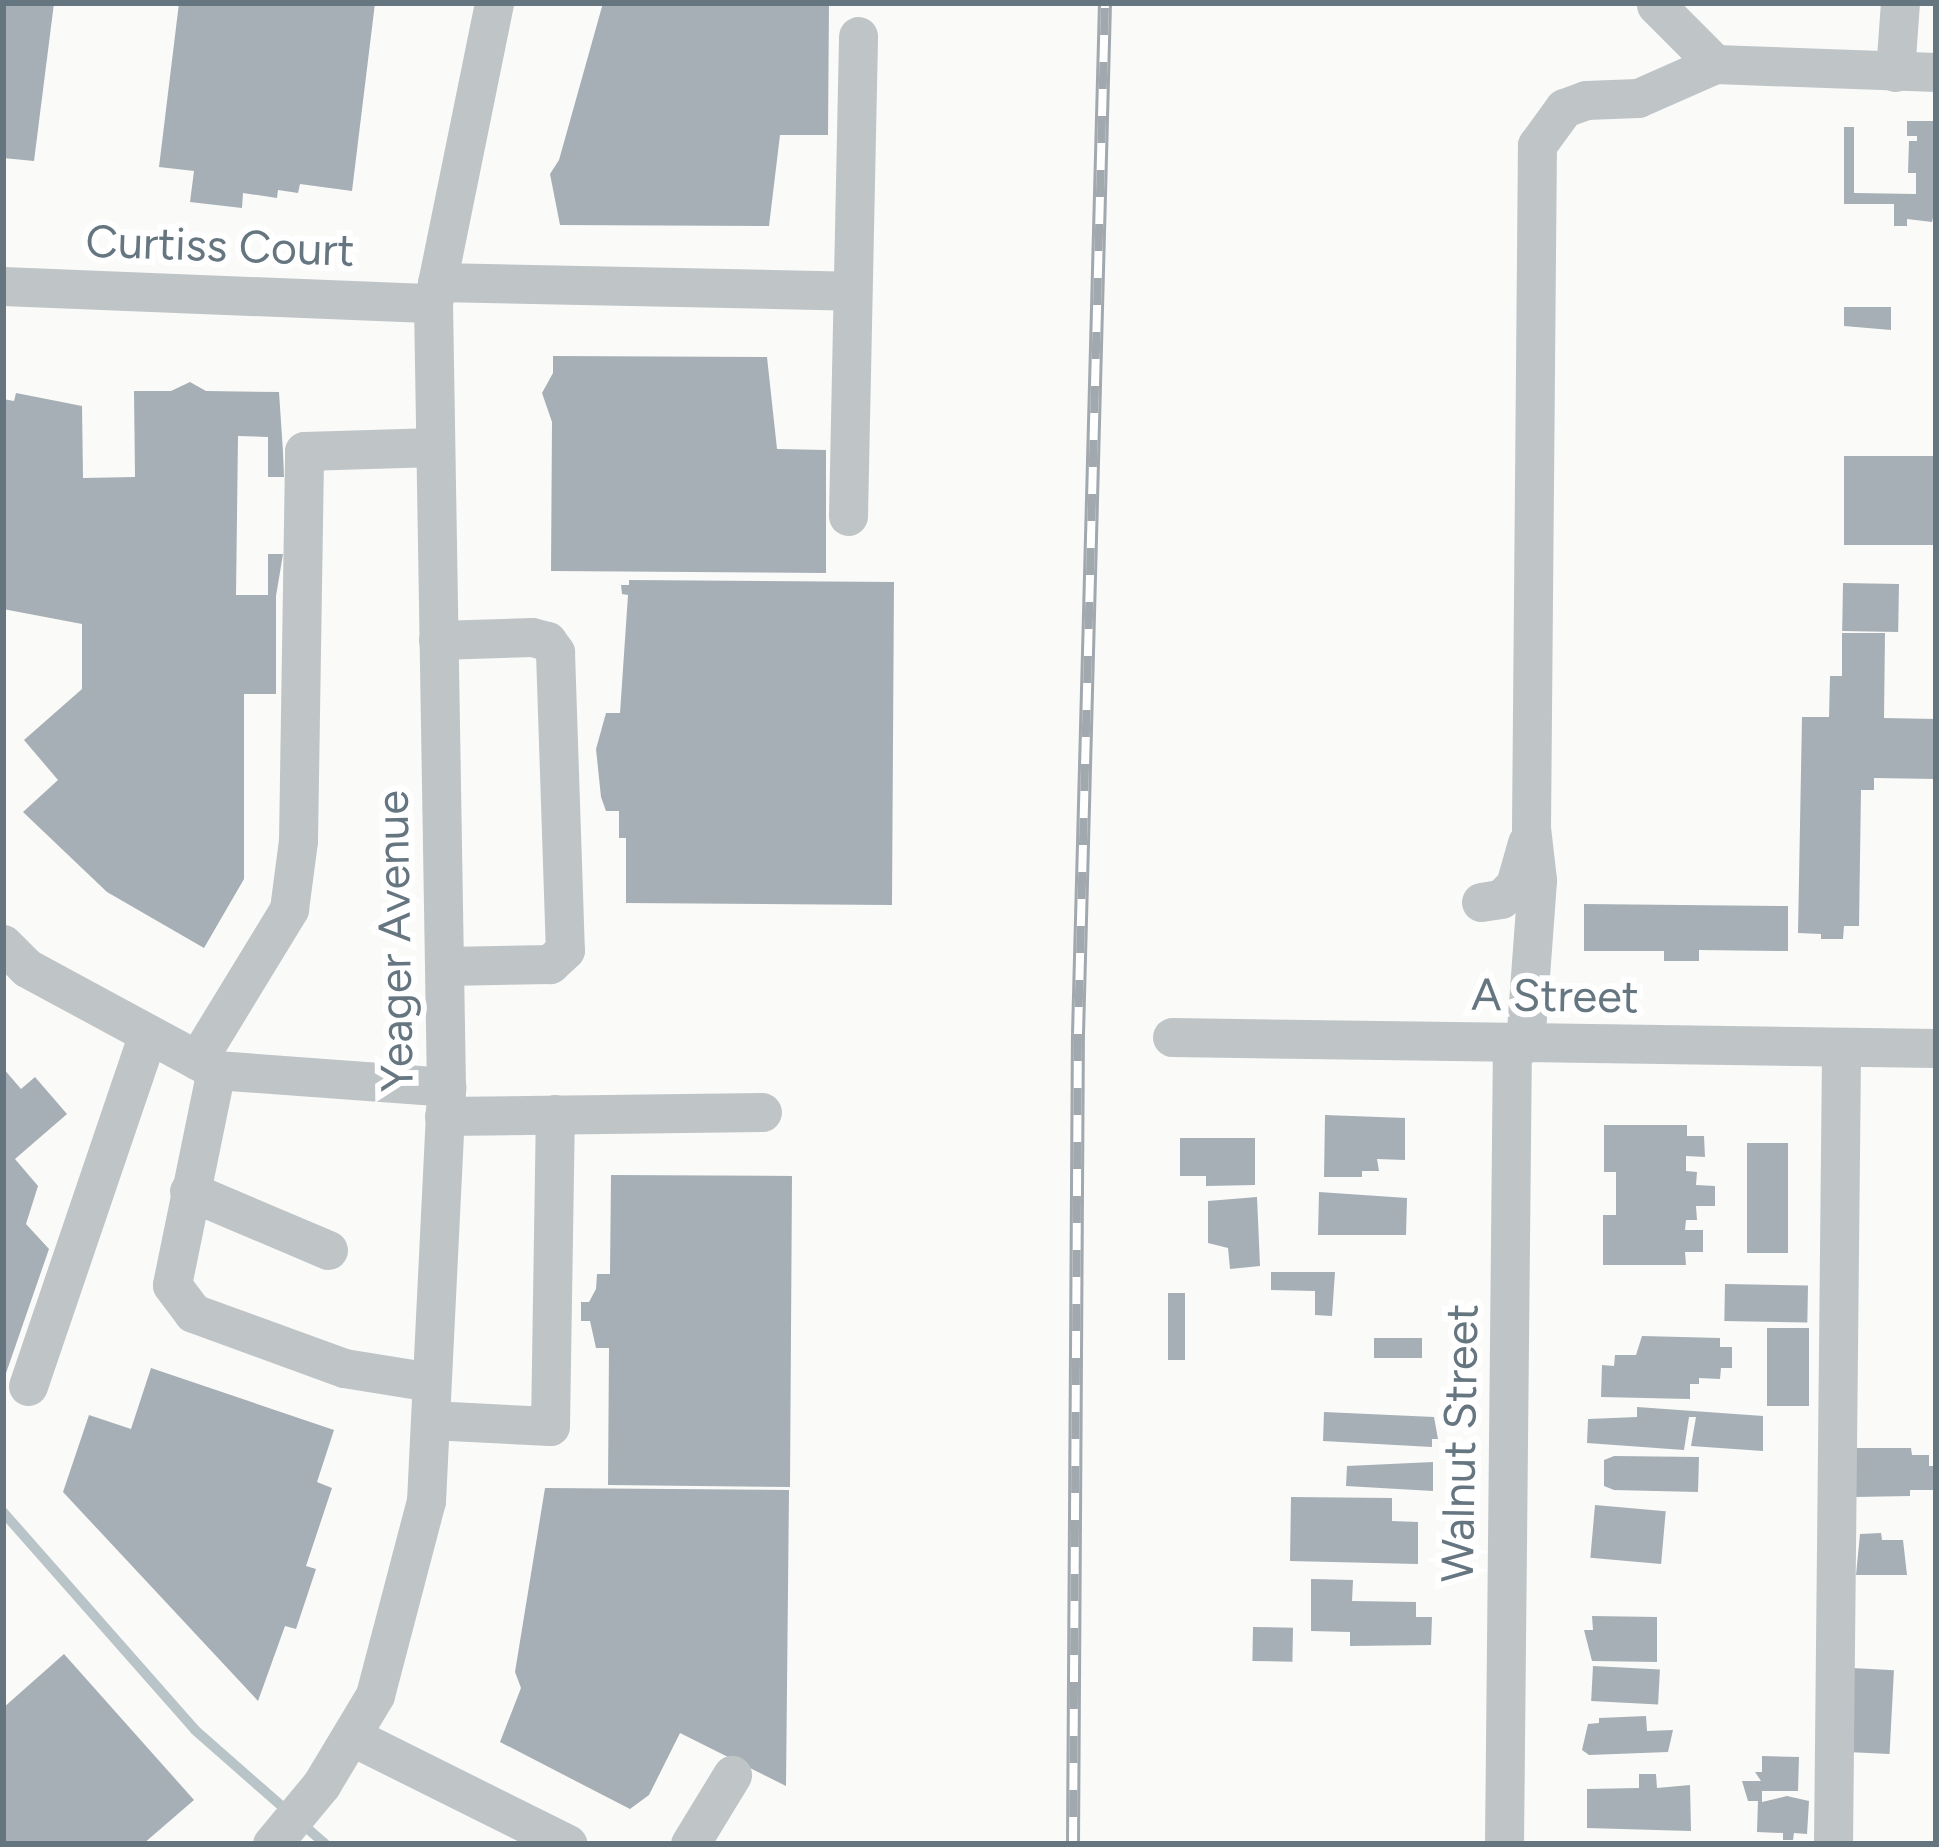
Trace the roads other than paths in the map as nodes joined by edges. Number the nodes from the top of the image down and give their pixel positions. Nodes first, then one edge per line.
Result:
1 (494, 3) edge
2 (1900, 3) edge
3 (1656, 5) edge
4 (858, 36) dead end
5 (1715, 64) junction
6 (1895, 72) junction
7 (1936, 72) edge
8 (3, 286) edge
9 (851, 292) junction
10 (435, 293) junction
11 (435, 447) junction
12 (848, 516) dead end
13 (438, 640) junction
14 (1532, 826) junction
15 (1481, 902) dead end
16 (3, 944) edge
17 (444, 966) junction
18 (148, 1034) junction
19 (1172, 1037) dead end
20 (1519, 1044) junction
21 (1841, 1047) junction
22 (1936, 1048) edge
23 (207, 1065) junction
24 (445, 1102) junction
25 (762, 1112) dead end
26 (555, 1114) junction
27 (188, 1191) junction
28 (328, 1250) dead end
29 (28, 1386) dead end
30 (431, 1401) junction
31 (351, 1736) junction
32 (732, 1775) dead end
33 (272, 1844) edge
34 (568, 1844) edge
35 (690, 1844) edge
36 (1504, 1844) edge
37 (1833, 1844) edge

1 - 10 street, Yeager Avenue
2 - 6 street
3 - 5 street
4 - 9 street
5 - 6 street
5 - 14 street
6 - 7 street
8 - 10 street, Curtiss Court
9 - 10 street, Curtiss Court
9 - 12 street
10 - 11 street, Yeager Avenue
11 - 13 street, Yeager Avenue
11 - 23 street
13 - 17 street, Yeager Avenue
13 - 17 street
14 - 15 street
14 - 20 street, Walnut Street
16 - 18 street
17 - 24 street, Yeager Avenue
18 - 23 street
18 - 29 street
19 - 20 street, A Street
20 - 21 street, A Street
20 - 36 street, Walnut Street
21 - 22 street, A Street
21 - 37 street
23 - 24 street
23 - 27 street
24 - 26 street
24 - 30 street, Yeager Avenue
25 - 26 street
26 - 30 street
27 - 28 street
27 - 30 street
30 - 31 street, Yeager Avenue
31 - 33 street, Yeager Avenue
31 - 34 street
32 - 35 street

